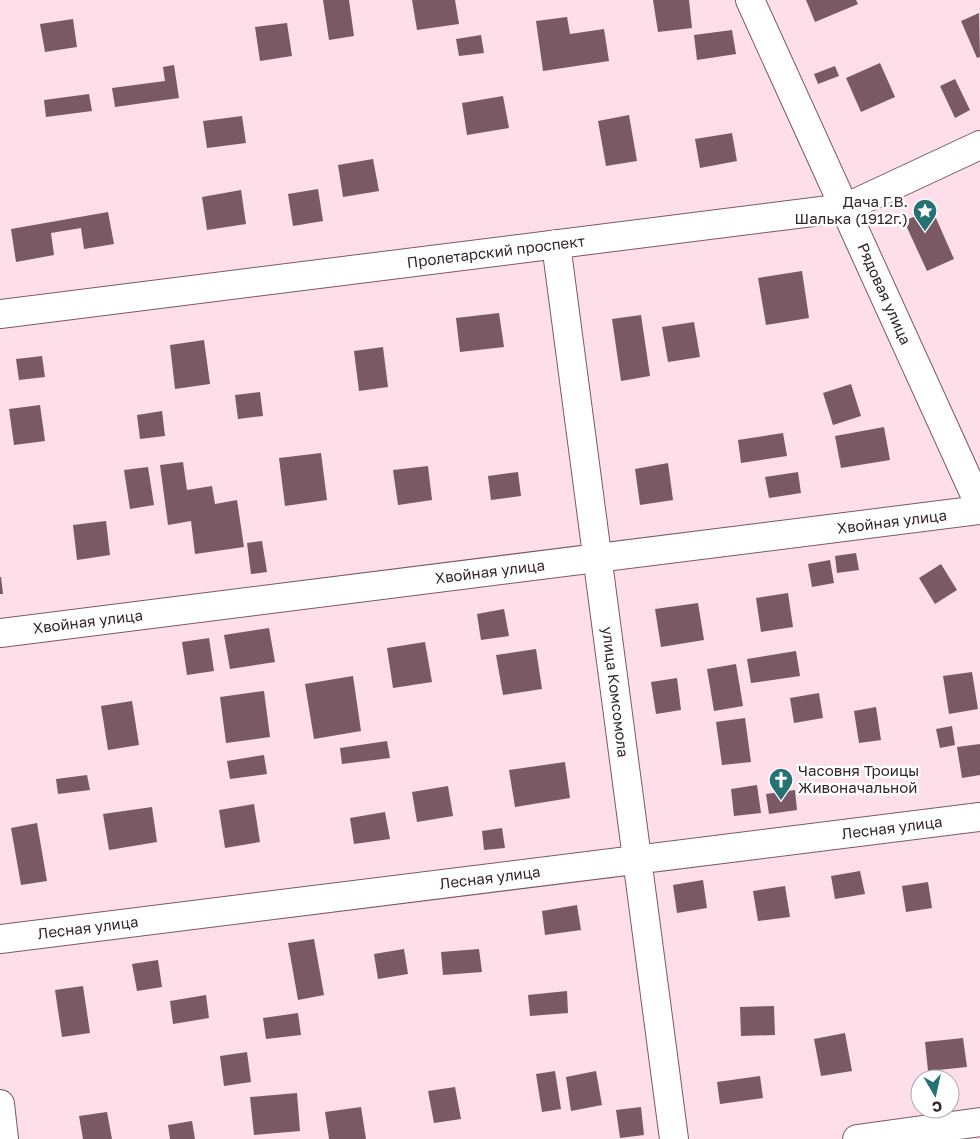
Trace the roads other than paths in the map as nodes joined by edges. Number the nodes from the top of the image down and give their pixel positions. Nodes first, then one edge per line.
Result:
1 (750, 0) edge
2 (980, 145) edge
3 (845, 208) junction
4 (556, 244) junction
5 (0, 314) edge
6 (980, 506) edge
7 (980, 510) edge
8 (598, 559) junction
9 (0, 634) edge
10 (980, 817) edge
11 (637, 860) junction
12 (0, 939) edge
13 (0, 1104) edge
14 (980, 1122) edge
15 (4, 1139) edge
16 (674, 1139) edge
17 (857, 1139) edge

1 - 3 street, Рядовая улица
2 - 3 street, Пролетарский проспект
3 - 4 street, Пролетарский проспект
3 - 6 street, Рядовая улица
4 - 5 street, Пролетарский проспект
4 - 8 street, улица Комсомола
7 - 8 street, Хвойная улица
8 - 9 street, Хвойная улица
8 - 11 street, улица Комсомола
10 - 11 street, Лесная улица
11 - 12 street, Лесная улица
11 - 16 street, улица Комсомола
13 - 15 street
14 - 17 street

